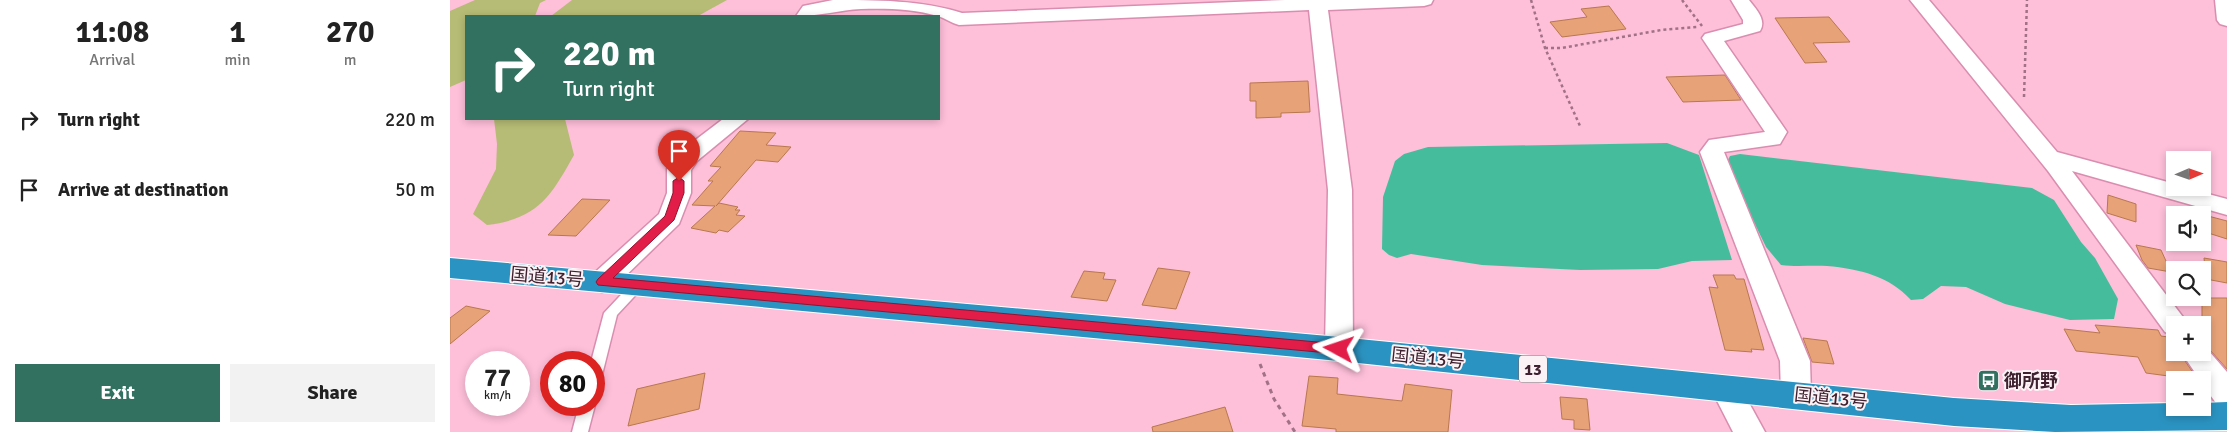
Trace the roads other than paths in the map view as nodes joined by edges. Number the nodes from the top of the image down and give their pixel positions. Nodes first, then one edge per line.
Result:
1 (1424, 0) edge
2 (1740, 0) edge
3 (1919, 0) edge
4 (2224, 0) edge
5 (1318, 2) edge
6 (807, 15) edge
7 (2227, 20) edge
8 (736, 120) edge
9 (2049, 157) junction
10 (2227, 207) edge
11 (450, 268) edge
12 (602, 282) junction
13 (638, 285) junction
14 (2168, 316) edge
15 (1339, 349) junction
16 (601, 351) edge
17 (2202, 361) edge
18 (1726, 389) junction
19 (1796, 394) junction
20 (2227, 394) edge
21 (584, 416) edge
22 (2227, 416) edge
23 (580, 432) edge
24 (1749, 432) edge

1 - 5 street
2 - 19 street
3 - 9 street
4 - 7 street
5 - 6 street
5 - 15 street
8 - 12 street
9 - 10 street
9 - 14 street
11 - 12 highway, 国道13号 / 13
12 - 13 highway, 国道13号 / 13
13 - 15 highway, 国道13号 / 13
13 - 16 lane
15 - 18 highway, 国道13号 / 13
17 - 20 street
18 - 19 highway, 国道13号 / 13
18 - 24 street
19 - 22 highway, 国道13号 / 13
21 - 23 lane

